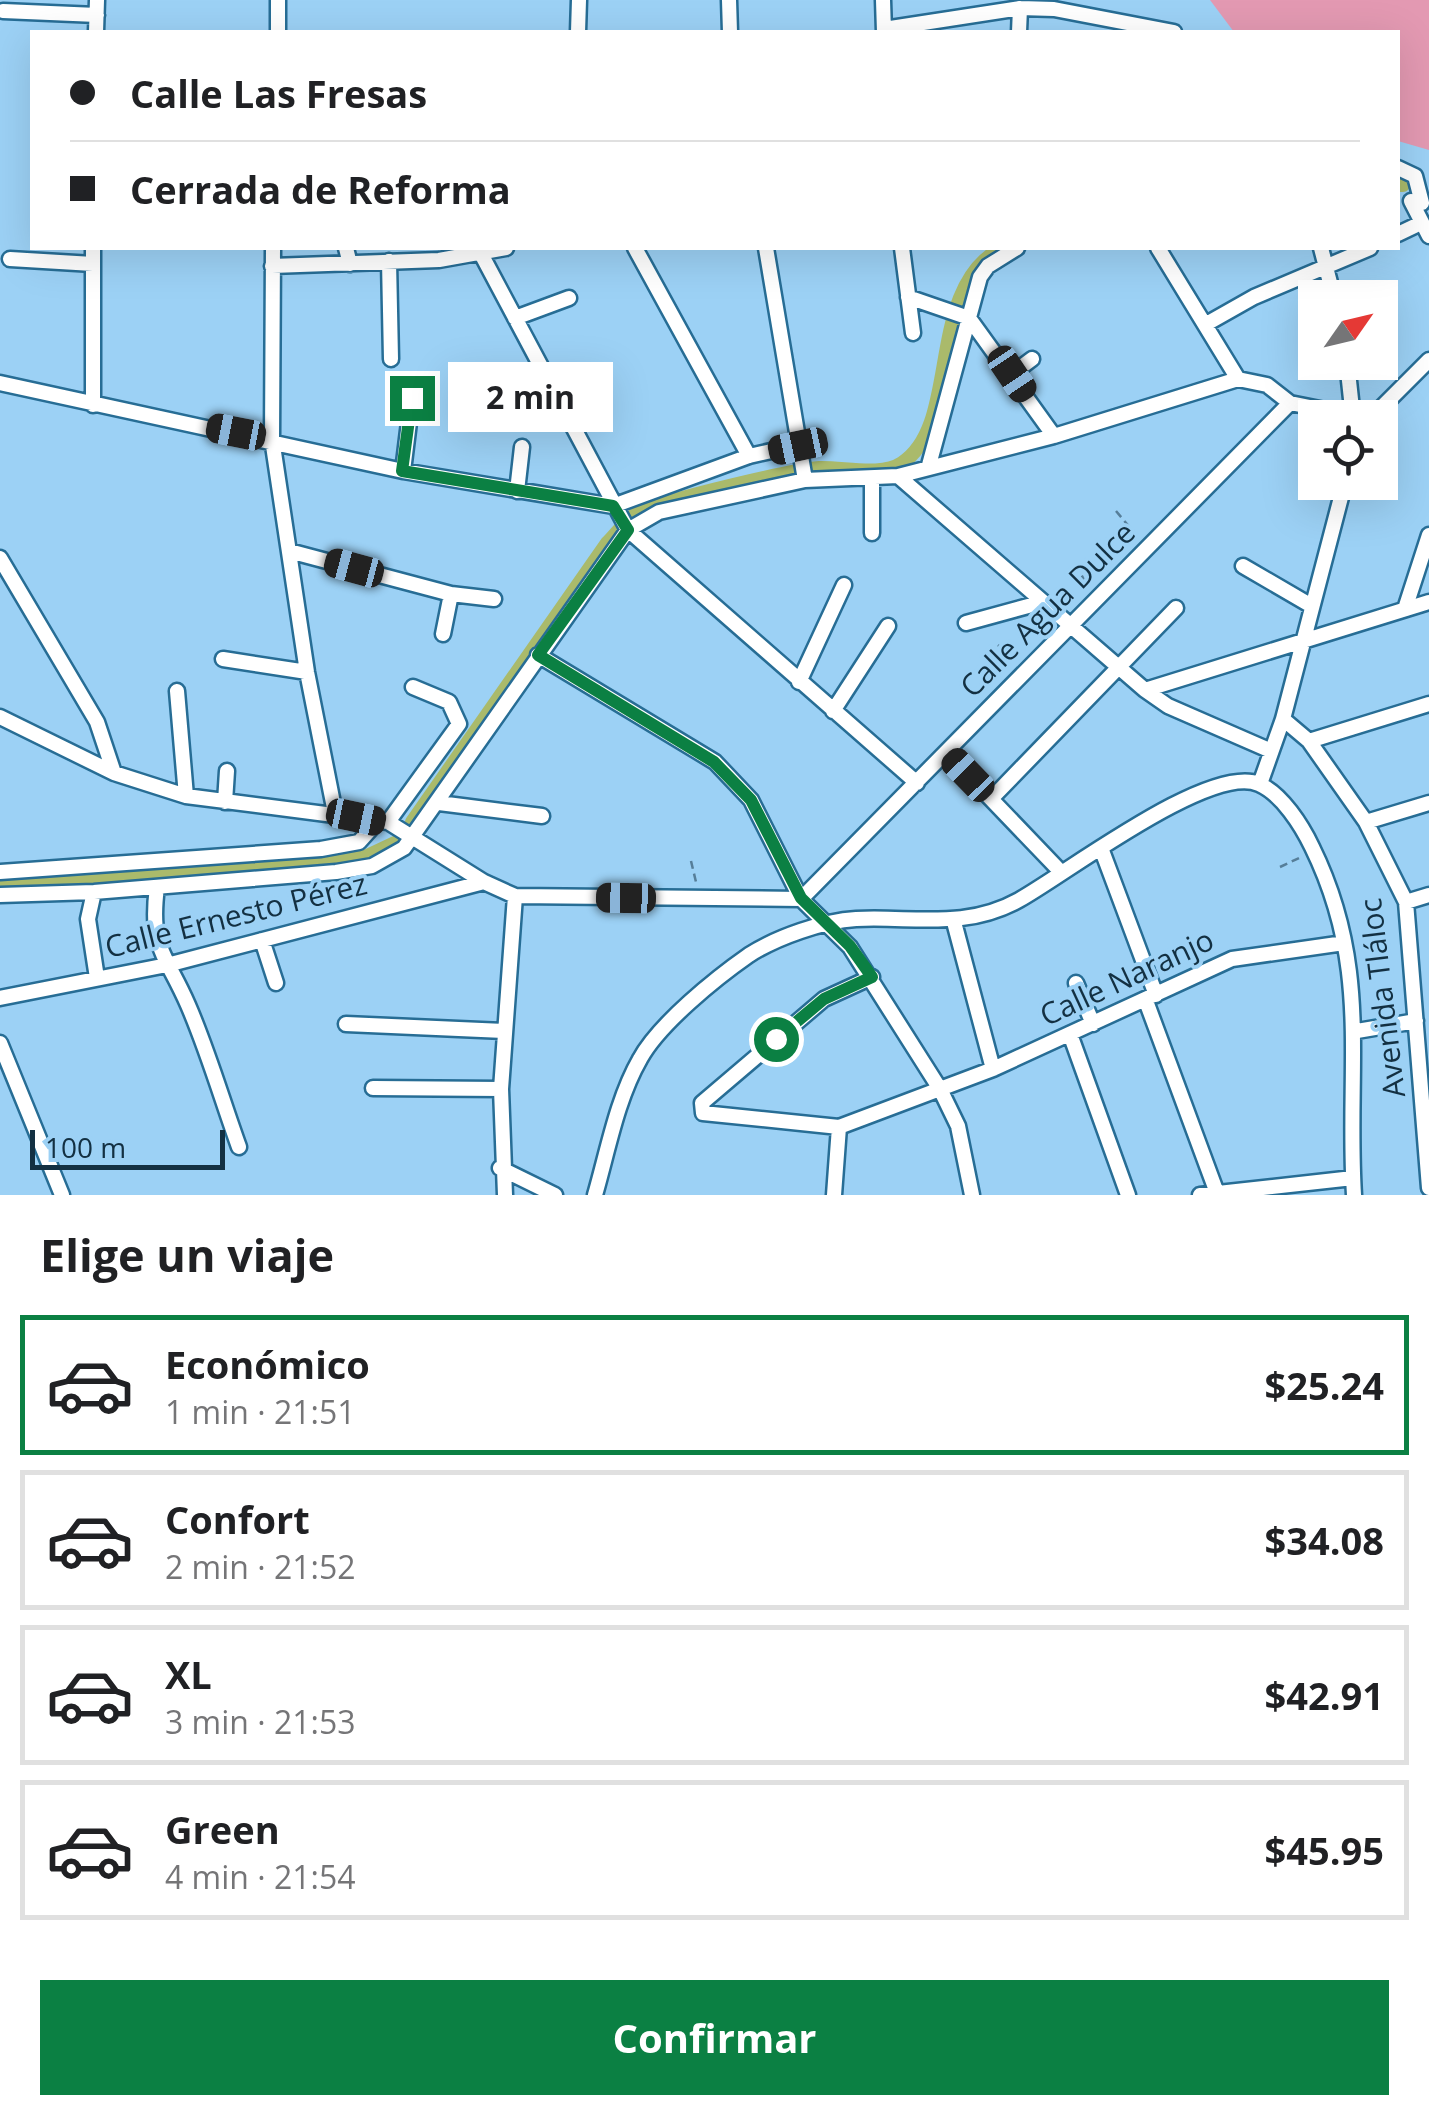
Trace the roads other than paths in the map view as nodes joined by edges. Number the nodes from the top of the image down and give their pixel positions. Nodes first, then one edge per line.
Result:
1 (278, 0) edge
2 (579, 0) edge
3 (729, 0) edge
4 (883, 0) edge
5 (97, 8) edge
6 (1020, 8) junction
7 (4, 11) dead end
8 (278, 30) edge
9 (578, 30) edge
10 (730, 30) edge
11 (884, 30) edge
12 (890, 30) edge
13 (1019, 30) edge
14 (1164, 30) edge
15 (1400, 169) edge
16 (1415, 202) edge
17 (1425, 229) edge
18 (1400, 234) edge
19 (273, 250) edge
20 (346, 250) edge
21 (636, 250) edge
22 (766, 250) edge
23 (902, 250) edge
24 (1015, 250) edge
25 (1159, 250) edge
26 (1322, 250) edge
27 (1366, 250) edge
28 (480, 251) edge
29 (93, 256) edge
30 (10, 260) dead end
31 (389, 261) junction
32 (350, 264) junction
33 (272, 266) junction
34 (1327, 268) junction
35 (1330, 280) edge
36 (908, 297) junction
37 (569, 298) dead end
38 (959, 313) junction
39 (515, 318) junction
40 (1208, 324) junction
41 (913, 334) dead end
42 (390, 359) dead end
43 (1032, 359) dead end
44 (1429, 360) edge
45 (1012, 374) junction
46 (1238, 379) junction
47 (0, 383) edge
48 (412, 398) dead end
49 (1388, 400) edge
50 (1290, 403) junction
51 (93, 405) junction
52 (1298, 405) edge
53 (1054, 436) junction
54 (272, 439) junction
55 (522, 447) dead end
56 (799, 449) junction
57 (749, 456) junction
58 (929, 465) junction
59 (402, 471) junction
60 (804, 475) junction
61 (898, 476) junction
62 (872, 479) junction
63 (517, 491) junction
64 (1341, 500) edge
65 (620, 518) junction
66 (872, 532) dead end
67 (1429, 535) edge
68 (289, 551) junction
69 (0, 558) edge
70 (1243, 566) dead end
71 (844, 586) dead end
72 (451, 594) junction
73 (494, 599) dead end
74 (1043, 602) junction
75 (1429, 602) edge
76 (1310, 605) junction
77 (1176, 608) dead end
78 (1405, 608) junction
79 (966, 623) dead end
80 (888, 626) dead end
81 (1071, 628) junction
82 (442, 634) dead end
83 (1301, 642) junction
84 (538, 655) junction
85 (222, 659) dead end
86 (1118, 668) junction
87 (307, 672) junction
88 (799, 682) junction
89 (413, 687) dead end
90 (1145, 690) junction
91 (176, 691) dead end
92 (1429, 704) edge
93 (832, 711) junction
94 (0, 717) edge
95 (1283, 719) junction
96 (1309, 741) junction
97 (1269, 750) junction
98 (946, 752) junction
99 (227, 771) dead end
100 (114, 773) junction
101 (917, 782) junction
102 (1260, 784) junction
103 (186, 796) junction
104 (991, 799) junction
105 (225, 802) junction
106 (438, 803) junction
107 (1429, 803) edge
108 (335, 812) junction
109 (542, 816) dead end
110 (1366, 822) junction
111 (396, 827) junction
112 (1101, 848) junction
113 (1060, 871) junction
114 (0, 872) edge
115 (484, 882) junction
116 (157, 887) junction
117 (94, 892) junction
118 (0, 895) edge
119 (1429, 895) edge
120 (514, 896) junction
121 (801, 898) junction
122 (1406, 902) junction
123 (954, 922) junction
124 (830, 924) junction
125 (262, 940) junction
126 (1344, 944) junction
127 (167, 965) junction
128 (872, 977) junction
129 (98, 978) junction
130 (1076, 983) dead end
131 (276, 984) dead end
132 (0, 998) edge
133 (1151, 998) junction
134 (1416, 1020) junction
135 (346, 1024) dead end
136 (1094, 1024) junction
137 (504, 1031) junction
138 (1356, 1031) junction
139 (1070, 1034) junction
140 (0, 1042) edge
141 (993, 1069) junction
142 (374, 1088) dead end
143 (940, 1088) junction
144 (501, 1089) junction
145 (838, 1127) junction
146 (239, 1146) dead end
147 (500, 1168) junction
148 (1353, 1178) junction
149 (1429, 1188) edge
150 (1218, 1193) edge
151 (62, 1195) edge
152 (505, 1195) edge
153 (556, 1195) edge
154 (595, 1195) edge
155 (834, 1195) edge
156 (972, 1195) edge
157 (1128, 1195) edge
158 (1200, 1195) edge
159 (1354, 1195) edge

1 - 8 street
2 - 9 street
3 - 10 street
4 - 11 street
5 - 7 street
6 - 12 street
6 - 13 street
6 - 14 street
15 - 16 street
16 - 17 street
17 - 18 street
19 - 33 street
20 - 32 street
21 - 57 street
22 - 56 street
23 - 36 street
24 - 38 street
25 - 40 street
26 - 34 street
27 - 34 street
28 - 31 street
28 - 39 street
29 - 30 street
29 - 51 street
31 - 32 street
31 - 42 street
32 - 33 street
33 - 54 street
34 - 35 street
34 - 40 street
36 - 38 street
36 - 41 street
37 - 39 street
38 - 45 street
38 - 58 street
39 - 65 street
40 - 46 street
43 - 45 street
44 - 49 street
45 - 53 street
46 - 50 street
46 - 53 street
47 - 51 street
48 - 59 street
50 - 52 street
50 - 81 street, Calle Agua Dulce
51 - 54 street
53 - 58 street
54 - 59 street
54 - 68 street
55 - 63 street
56 - 57 street
56 - 60 street
57 - 65 street
58 - 61 street
59 - 63 street
60 - 62 street
60 - 65 street
61 - 62 street
61 - 74 street
62 - 66 street
63 - 65 street
64 - 76 street
65 - 84 street
65 - 88 street
67 - 78 street
68 - 72 street
68 - 87 street
69 - 100 street
70 - 76 street
71 - 88 street
72 - 73 street
72 - 82 street
74 - 79 street
74 - 81 street
75 - 78 street
76 - 83 street
77 - 86 street
78 - 83 street
80 - 93 street
81 - 86 street
81 - 98 street, Calle Agua Dulce
83 - 90 street
83 - 95 street
84 - 106 street
84 - 121 street
85 - 87 street
86 - 90 street
86 - 104 street
87 - 108 street
88 - 93 street
89 - 111 street
90 - 97 street
91 - 103 street
92 - 96 street
93 - 101 street
94 - 100 street
95 - 96 street, Avenida Tláloc
95 - 97 street
96 - 110 street, Avenida Tláloc
97 - 102 street
98 - 101 street, Calle Agua Dulce
98 - 104 street
99 - 105 street
100 - 103 street
101 - 121 street, Calle Agua Dulce
102 - 112 street
102 - 126 street
103 - 105 street
104 - 113 street
105 - 108 street
106 - 109 street
106 - 111 street
107 - 110 street
108 - 111 street
110 - 122 street, Avenida Tláloc
111 - 114 street
111 - 115 street
111 - 116 street
112 - 113 street
112 - 133 street
113 - 123 street
115 - 120 street
115 - 125 street, Calle Ernesto Pérez
116 - 117 street
116 - 127 street
117 - 118 street
117 - 129 street
119 - 122 street
120 - 121 street
120 - 137 street
121 - 124 street
122 - 134 street, Avenida Tláloc
123 - 124 street
123 - 141 street
124 - 128 street
124 - 154 street
125 - 127 street, Calle Ernesto Pérez
125 - 131 street
126 - 133 street, Calle Naranjo
126 - 138 street
127 - 129 street, Calle Ernesto Pérez
127 - 146 street
128 - 143 street
128 - 145 street
129 - 132 street, Calle Ernesto Pérez
130 - 136 street
133 - 136 street, Calle Naranjo
133 - 150 street
134 - 138 street
134 - 149 street, Avenida Tláloc
135 - 137 street
136 - 139 street, Calle Naranjo
137 - 144 street
138 - 148 street
139 - 141 street, Calle Naranjo
139 - 157 street
140 - 151 street
141 - 143 street, Calle Naranjo
142 - 144 street
143 - 145 street, Calle Naranjo
143 - 156 street
144 - 147 street
145 - 155 street
147 - 152 street
147 - 153 street
148 - 150 street
148 - 159 street
150 - 158 street

